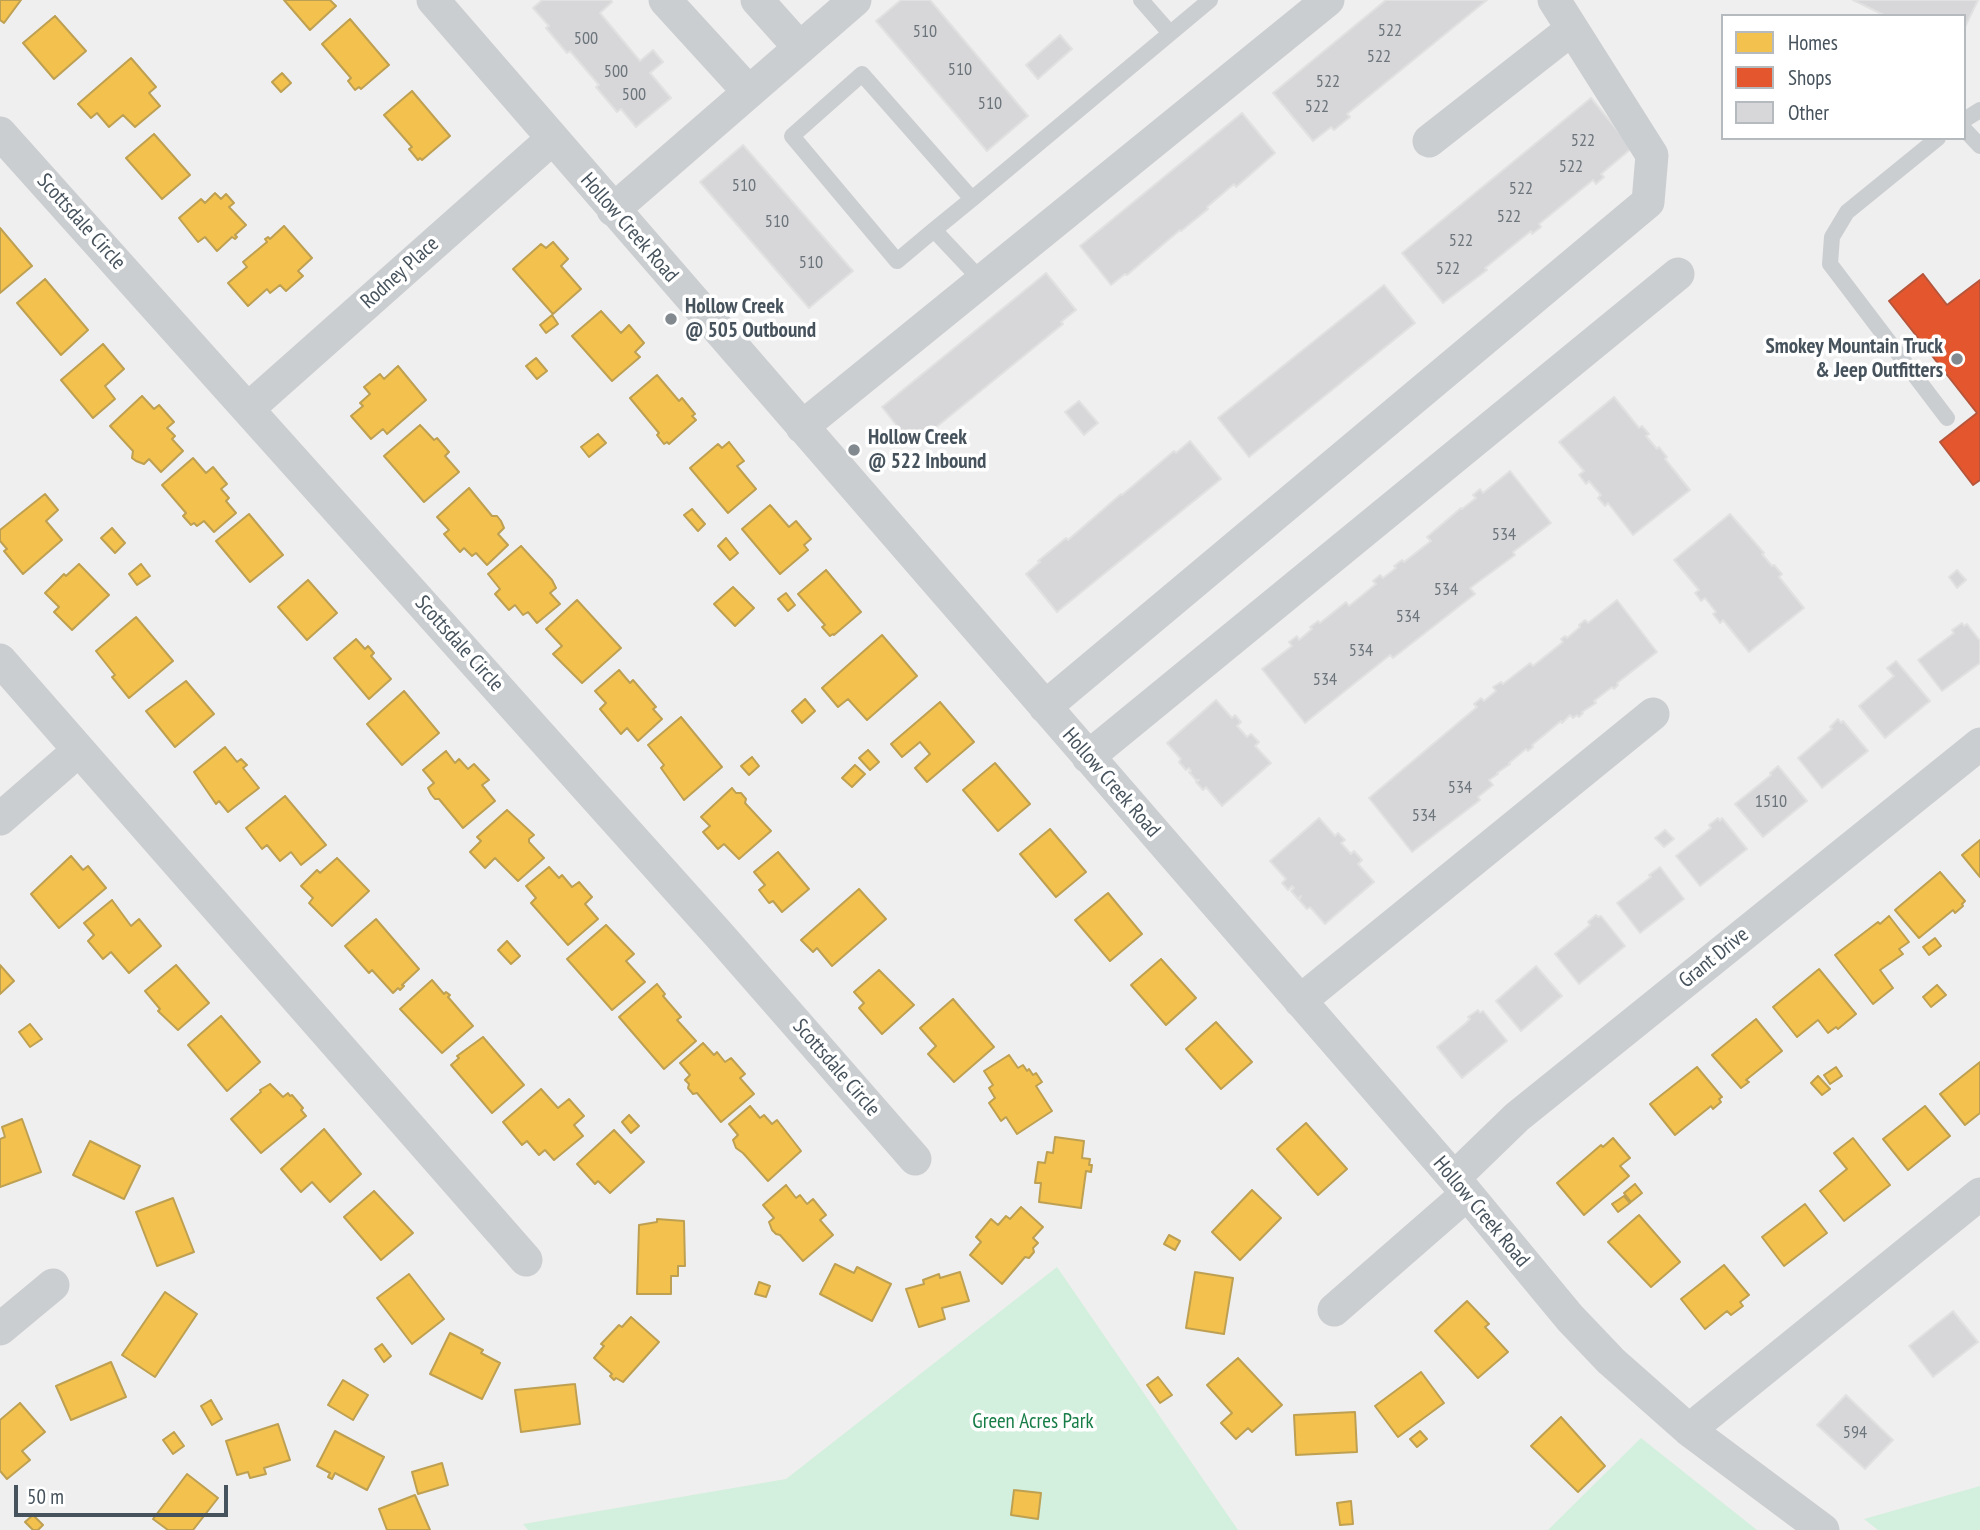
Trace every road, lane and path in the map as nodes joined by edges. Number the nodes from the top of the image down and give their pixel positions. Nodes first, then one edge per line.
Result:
1 (433, 0) edge
2 (665, 0) edge
3 (757, 0) edge
4 (855, 0) edge
5 (1141, 0) edge
6 (1210, 0) edge
7 (1328, 0) edge
8 (1554, 0) edge
9 (1572, 29) junction
10 (1170, 33) junction
11 (800, 48) junction
12 (749, 92) junction
13 (1966, 131) edge
14 (0, 133) edge
15 (552, 139) junction
16 (1936, 140) edge
17 (1429, 141) dead end
18 (1980, 146) edge
19 (972, 199) junction
20 (613, 210) junction
21 (934, 230) junction
22 (1678, 274) dead end
23 (982, 281) junction
24 (249, 408) junction
25 (1947, 418) dead end
26 (802, 427) junction
27 (0, 660) edge
28 (1045, 707) junction
29 (1653, 714) dead end
30 (1980, 744) edge
31 (78, 751) junction
32 (1088, 757) junction
33 (0, 819) edge
34 (1300, 1000) junction
35 (915, 1159) dead end
36 (1460, 1186) junction
37 (1980, 1194) edge
38 (526, 1260) dead end
39 (53, 1285) dead end
40 (1334, 1310) dead end
41 (0, 1329) edge
42 (1689, 1430) junction
43 (1823, 1530) edge

1 - 15 street, Hollow Creek Road
2 - 12 street
3 - 11 street
4 - 11 street
5 - 10 lane
6 - 10 lane
7 - 23 street
8 - 9 street
9 - 17 street
9 - 28 street
10 - 19 lane
11 - 12 street
12 - 20 street
13 - 18 lane
14 - 24 street, Scottsdale Circle
15 - 20 street, Hollow Creek Road
15 - 24 street, Rodney Place
16 - 25 lane
19 - 21 lane
19 - 21 lane
20 - 26 street, Hollow Creek Road
21 - 23 lane
22 - 32 street
23 - 26 street
24 - 35 street, Scottsdale Circle
26 - 28 street, Hollow Creek Road
27 - 31 street
28 - 32 street, Hollow Creek Road
29 - 34 street
30 - 36 street, Grant Drive
31 - 33 street
31 - 38 street
32 - 34 street, Hollow Creek Road
34 - 36 street, Hollow Creek Road
36 - 40 street, Grant Drive
36 - 42 street, Hollow Creek Road
37 - 42 street
39 - 41 street
42 - 43 street, Hollow Creek Road

